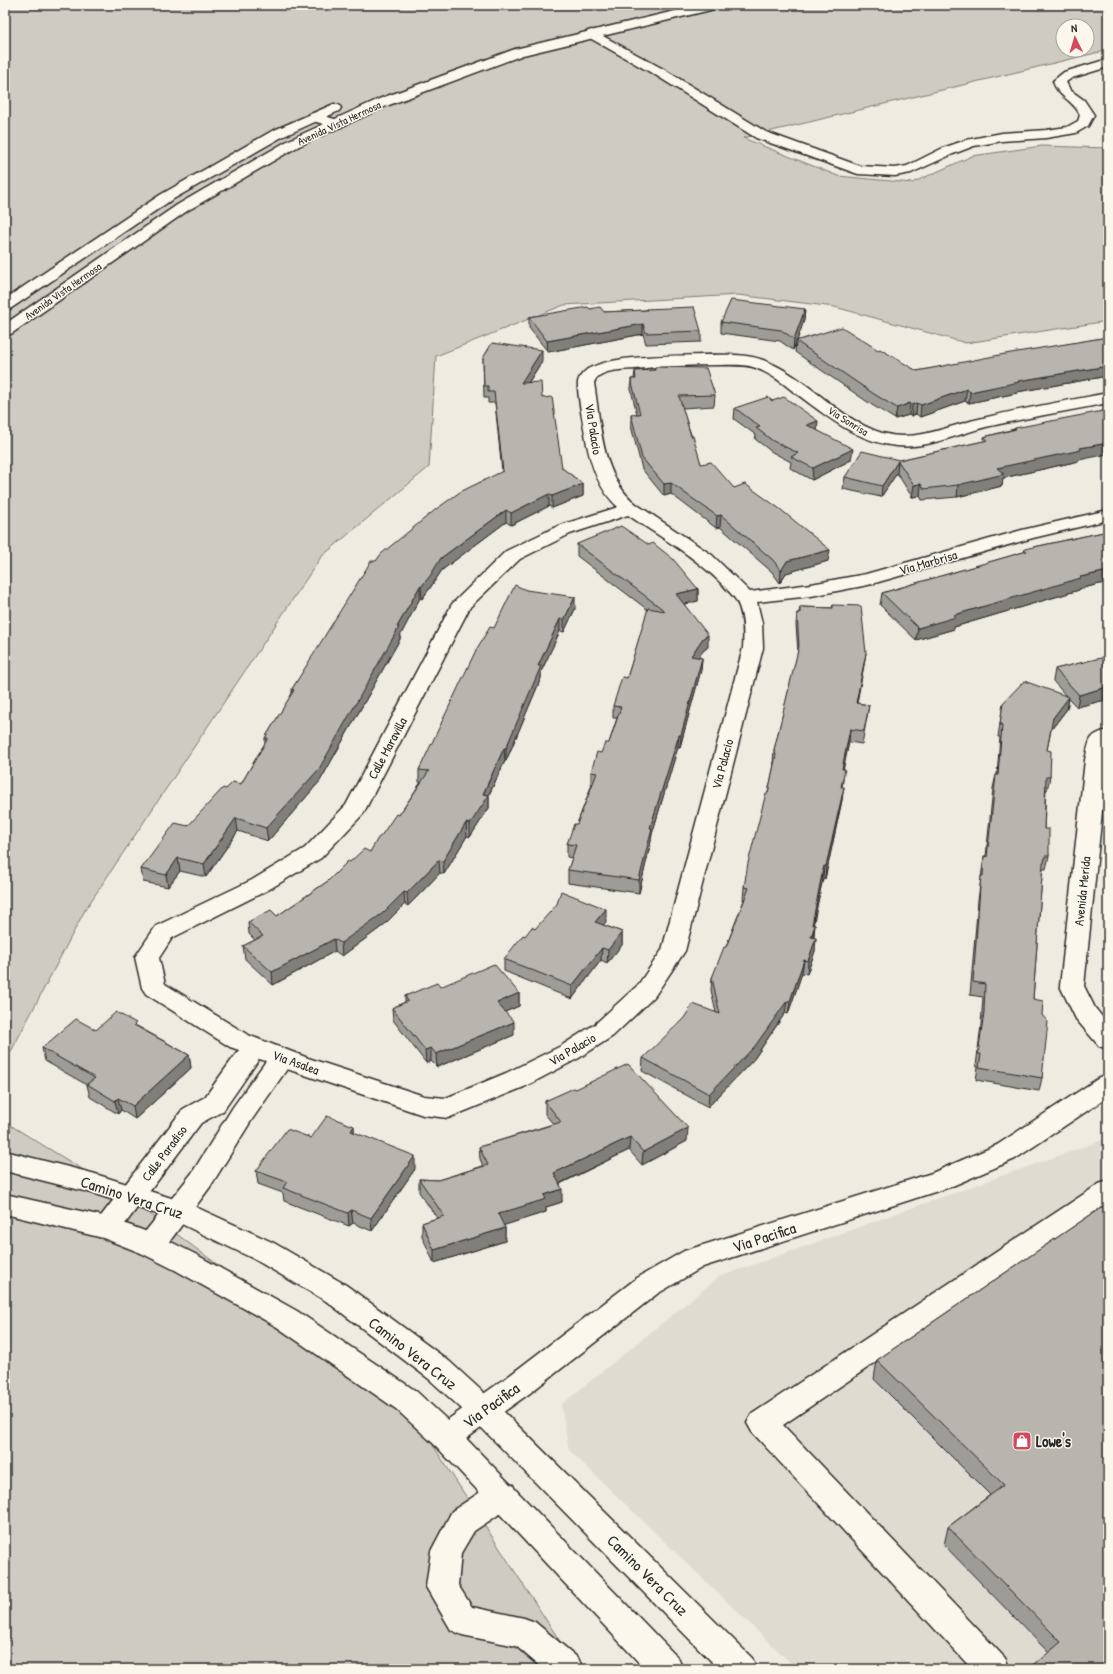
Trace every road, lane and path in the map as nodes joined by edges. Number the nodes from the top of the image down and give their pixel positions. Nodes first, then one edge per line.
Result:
1 (665, 5) edge
2 (715, 5) edge
3 (620, 15) dead end
4 (560, 30) dead end
5 (592, 34) junction
6 (468, 57) dead end
7 (1108, 63) edge
8 (344, 104) dead end
9 (315, 117) junction
10 (336, 124) junction
11 (5, 306) edge
12 (5, 331) edge
13 (598, 370) joint
14 (1108, 398) edge
15 (631, 509) junction
16 (1108, 515) edge
17 (745, 598) junction
18 (1108, 736) edge
19 (154, 988) joint
20 (1108, 1040) edge
21 (255, 1046) junction
22 (282, 1057) junction
23 (1108, 1085) edge
24 (214, 1104) junction
25 (448, 1108) joint
26 (242, 1114) junction
27 (5, 1161) edge
28 (1108, 1191) edge
29 (132, 1195) junction
30 (5, 1204) edge
31 (178, 1210) junction
32 (107, 1228) junction
33 (152, 1245) junction
34 (484, 1411) junction
35 (446, 1437) junction
36 (502, 1495) junction
37 (567, 1669) edge
38 (667, 1669) edge
39 (741, 1669) edge
40 (994, 1669) edge

1 - 3 street
2 - 5 street, Avenida Vista Hermosa
4 - 6 street
5 - 7 street
5 - 10 street, Avenida Vista Hermosa
8 - 9 street, Avenida Vista Hermosa
9 - 10 street
9 - 11 street, Avenida Vista Hermosa
10 - 12 street, Avenida Vista Hermosa
13 - 14 street, Via Sonrisa
13 - 15 street, Via Palacio
15 - 17 street, Via Palacio
15 - 19 street, Calle Maravilla
16 - 17 street, Via Marbrisa
17 - 25 street, Via Palacio
18 - 20 street, Avenida Merida
19 - 21 street, Via Asalea
21 - 22 street, Via Asalea
21 - 24 street, Calle Paradiso
22 - 25 street, Via Asalea
22 - 26 street
23 - 34 street, Via Pacifica
24 - 26 street
24 - 29 street, Calle Paradiso
26 - 31 street
27 - 29 street, Camino Vera Cruz
28 - 40 street
29 - 31 street, Camino Vera Cruz
29 - 32 street, Calle Paradiso
30 - 32 street
31 - 33 street
31 - 34 street, Camino Vera Cruz
32 - 33 street
33 - 35 street
34 - 35 street, Via Pacifica
34 - 39 street, Camino Vera Cruz
35 - 36 street
36 - 37 street
36 - 38 street

